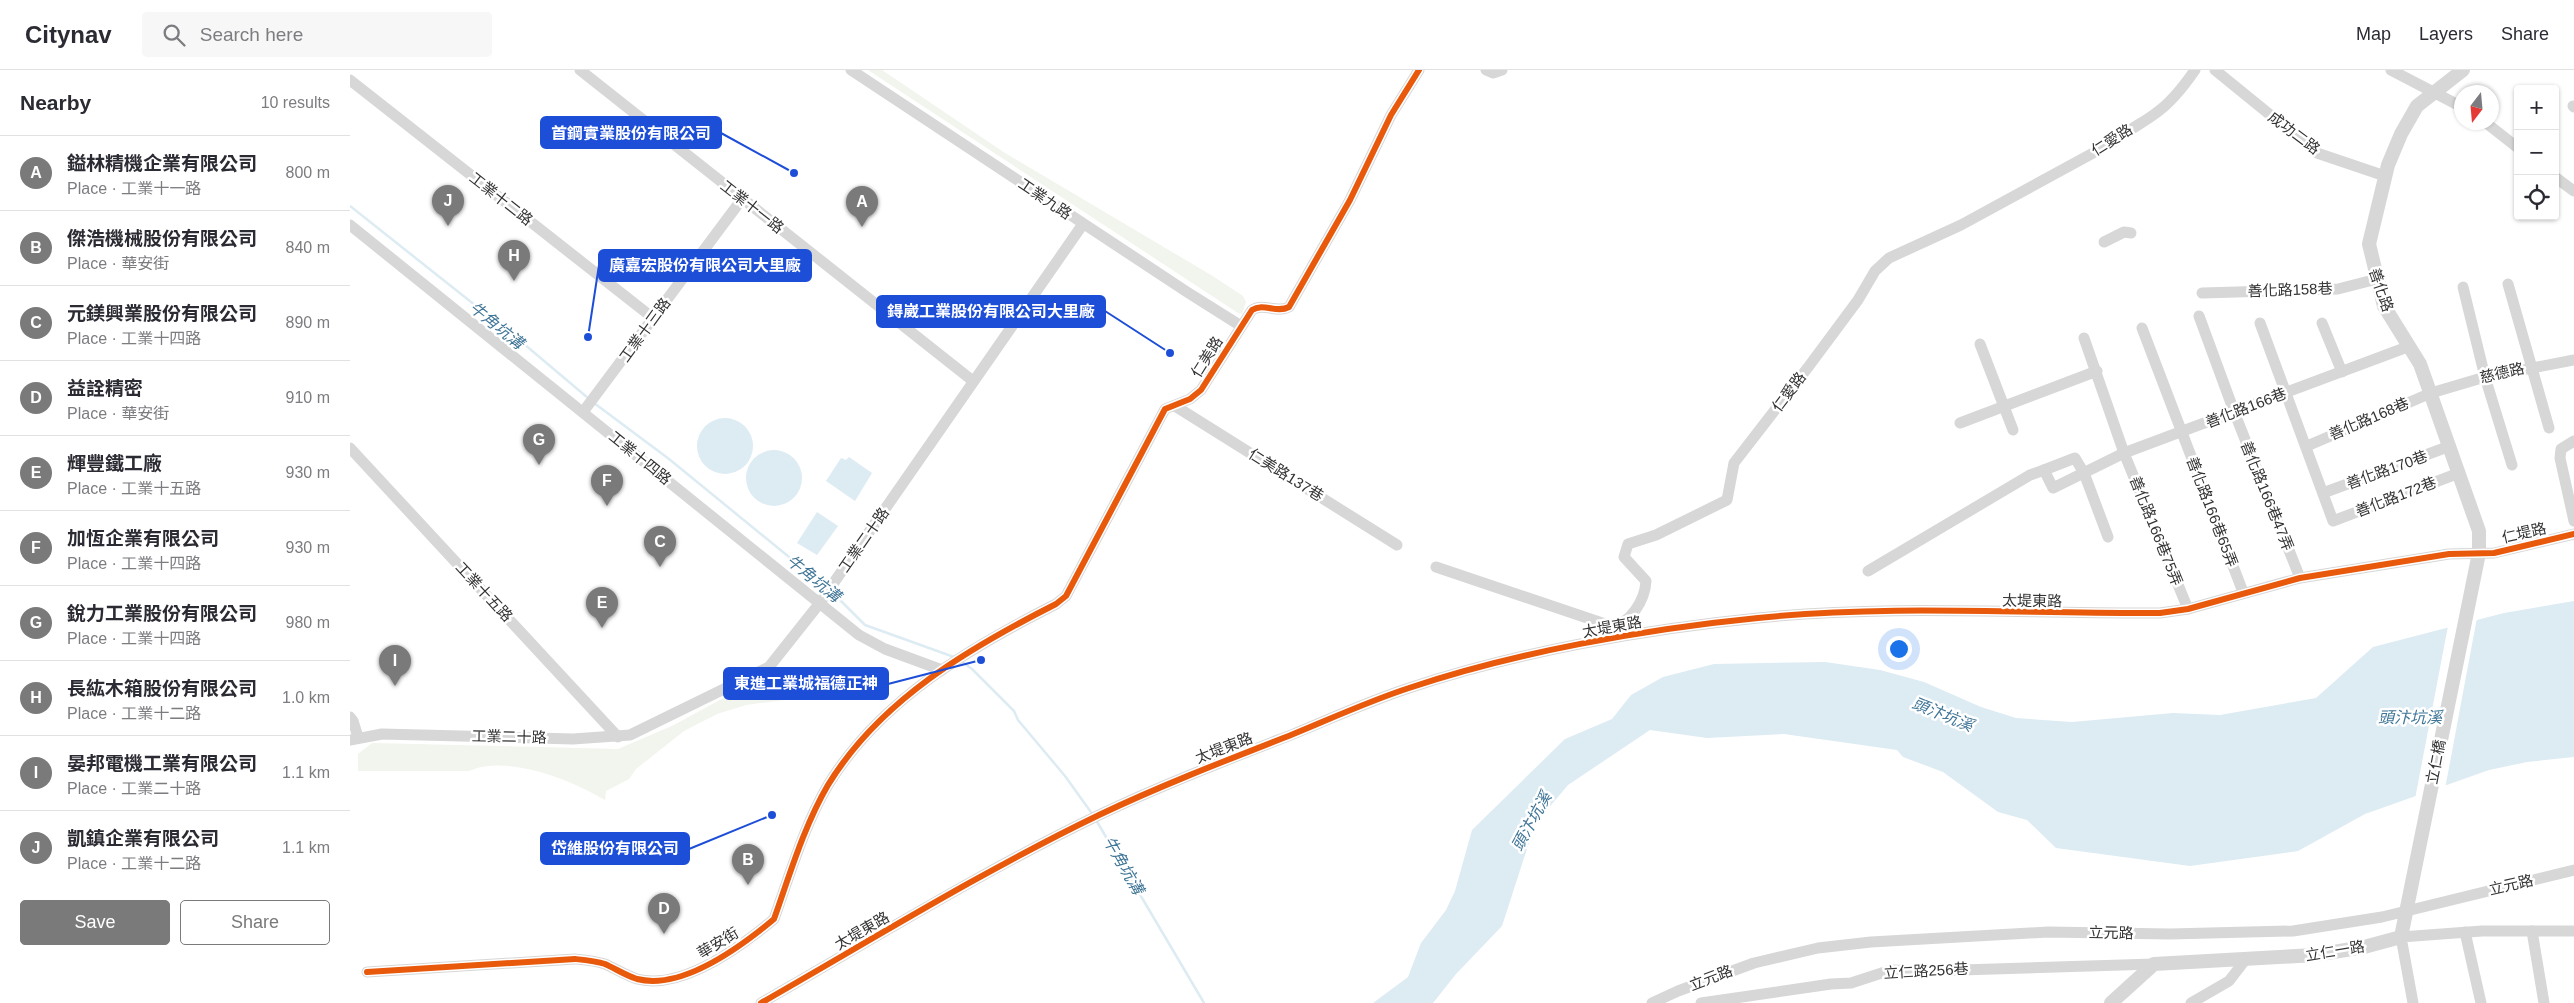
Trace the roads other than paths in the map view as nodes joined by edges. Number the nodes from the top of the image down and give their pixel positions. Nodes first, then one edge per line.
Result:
1 (580, 70) edge
2 (851, 70) edge
3 (1419, 70) edge
4 (1486, 70) edge
5 (1502, 70) edge
6 (2195, 70) edge
7 (2214, 70) edge
8 (2391, 70) edge
9 (2463, 70) edge
10 (350, 80) edge
11 (2434, 91) junction
12 (2454, 102) edge
13 (2495, 130) edge
14 (2514, 145) edge
15 (2385, 176) junction
16 (2559, 180) edge
17 (2574, 191) edge
18 (742, 199) junction
19 (1083, 224) junction
20 (350, 226) edge
21 (2131, 233) dead end
22 (2104, 242) dead end
23 (2376, 279) junction
24 (2508, 284) dead end
25 (2463, 287) dead end
26 (2202, 293) dead end
27 (2199, 316) dead end
28 (653, 318) junction
29 (2260, 323) dead end
30 (2322, 323) dead end
31 (1241, 326) junction
32 (2142, 328) dead end
33 (2084, 338) dead end
34 (1980, 344) dead end
35 (2410, 346) junction
36 (2574, 360) edge
37 (2532, 366) junction
38 (2097, 371) junction
39 (2342, 372) junction
40 (2486, 376) junction
41 (972, 381) junction
42 (2431, 392) junction
43 (2286, 393) junction
44 (1175, 406) junction
45 (2003, 408) junction
46 (585, 410) junction
47 (2235, 414) junction
48 (1960, 424) dead end
49 (2549, 428) dead end
50 (2013, 430) dead end
51 (2181, 432) junction
52 (2574, 441) edge
53 (2307, 446) junction
54 (2450, 446) junction
55 (350, 448) edge
56 (2124, 453) junction
57 (2512, 465) dead end
58 (2044, 470) junction
59 (2084, 472) junction
60 (2459, 473) junction
61 (2324, 493) junction
62 (2574, 521) edge
63 (2574, 534) edge
64 (2108, 537) dead end
65 (1396, 545) dead end
66 (2479, 553) junction
67 (1436, 567) dead end
68 (1868, 571) dead end
69 (2300, 578) junction
70 (2243, 592) junction
71 (820, 601) junction
72 (2188, 609) junction
73 (962, 656) joint
74 (946, 668) junction
75 (350, 717) edge
76 (618, 737) junction
77 (354, 738) edge
78 (2574, 870) edge
79 (2405, 912) junction
80 (2532, 931) junction
81 (2574, 931) edge
82 (2466, 932) junction
83 (2401, 937) junction
84 (2246, 959) junction
85 (2154, 964) junction
86 (367, 972) dead end
87 (1782, 992) junction
88 (761, 1003) edge
89 (1652, 1003) edge
90 (1702, 1003) edge
91 (1788, 1003) edge
92 (2110, 1003) edge
93 (2191, 1003) edge
94 (2413, 1003) edge
95 (2481, 1003) edge
96 (2544, 1003) edge

1 - 18 street, 工業十一路
2 - 19 street, 工業九路
3 - 31 street, 仁美路
4 - 5 street
6 - 67 street, 仁愛路
7 - 15 street, 成功二路
8 - 11 street
9 - 11 street, 善化路
10 - 28 street, 工業十二路
11 - 12 street
11 - 15 street, 善化路
13 - 14 street
15 - 23 street, 善化路
16 - 17 street
18 - 28 street, 工業十三路
18 - 41 street, 工業十一路
19 - 31 street, 工業九路
19 - 41 street, 工業二十路
20 - 46 street, 工業十四路
21 - 22 street
23 - 26 street, 善化路158巷
23 - 35 street, 善化路
24 - 37 street
25 - 40 street
27 - 47 street, 善化路166巷47弄
28 - 46 street, 工業十三路
29 - 43 street
30 - 39 street
31 - 44 street, 仁美路
32 - 51 street, 善化路166巷65弄
33 - 38 street, 善化路166巷75弄
34 - 45 street
35 - 39 street, 善化路166巷
35 - 42 street, 善化路
36 - 37 street, 慈德路
37 - 40 street, 慈德路
37 - 49 street
38 - 45 street
38 - 56 street, 善化路166巷75弄
39 - 43 street, 善化路166巷
40 - 42 street, 慈德路
40 - 57 street
41 - 71 street, 工業二十路
42 - 53 street, 善化路168巷
42 - 54 street, 善化路
43 - 47 street, 善化路166巷
43 - 53 street
44 - 65 street, 仁美路137巷
44 - 73 street, 仁美路
45 - 48 street
45 - 50 street
46 - 71 street, 工業十四路
47 - 51 street, 善化路166巷
47 - 69 street, 善化路166巷47弄
51 - 56 street, 善化路166巷
51 - 70 street, 善化路166巷65弄
52 - 62 street
53 - 61 street
54 - 60 street, 善化路
54 - 61 street, 善化路170巷
55 - 76 street, 工業十五路
56 - 59 street, 善化路166巷
56 - 72 street, 善化路166巷75弄
58 - 59 street
58 - 59 street, 善化路166巷
58 - 68 street
59 - 64 street
60 - 61 street, 善化路172巷
60 - 66 street, 善化路
63 - 66 street, 仁堤路
66 - 69 street, 太堤東路
66 - 79 street, 立仁橋
69 - 70 street, 太堤東路
70 - 72 street, 太堤東路
71 - 74 street, 工業十四路
71 - 76 street, 工業二十路
72 - 88 street, 太堤東路
73 - 74 street, 華安街
74 - 86 street, 華安街
75 - 77 street
76 - 77 street, 工業二十路
78 - 79 street, 立元路
79 - 83 street, 立仁橋
79 - 89 street, 立元路
80 - 81 street, 立仁一路
80 - 82 street, 立仁一路
80 - 96 street
82 - 83 street, 立仁一路
82 - 95 street
83 - 84 street, 立仁一路
83 - 94 street
84 - 85 street, 立仁一路
84 - 93 street
85 - 87 street, 立仁路256巷
85 - 92 street
87 - 90 street, 立仁路256巷
87 - 91 street

